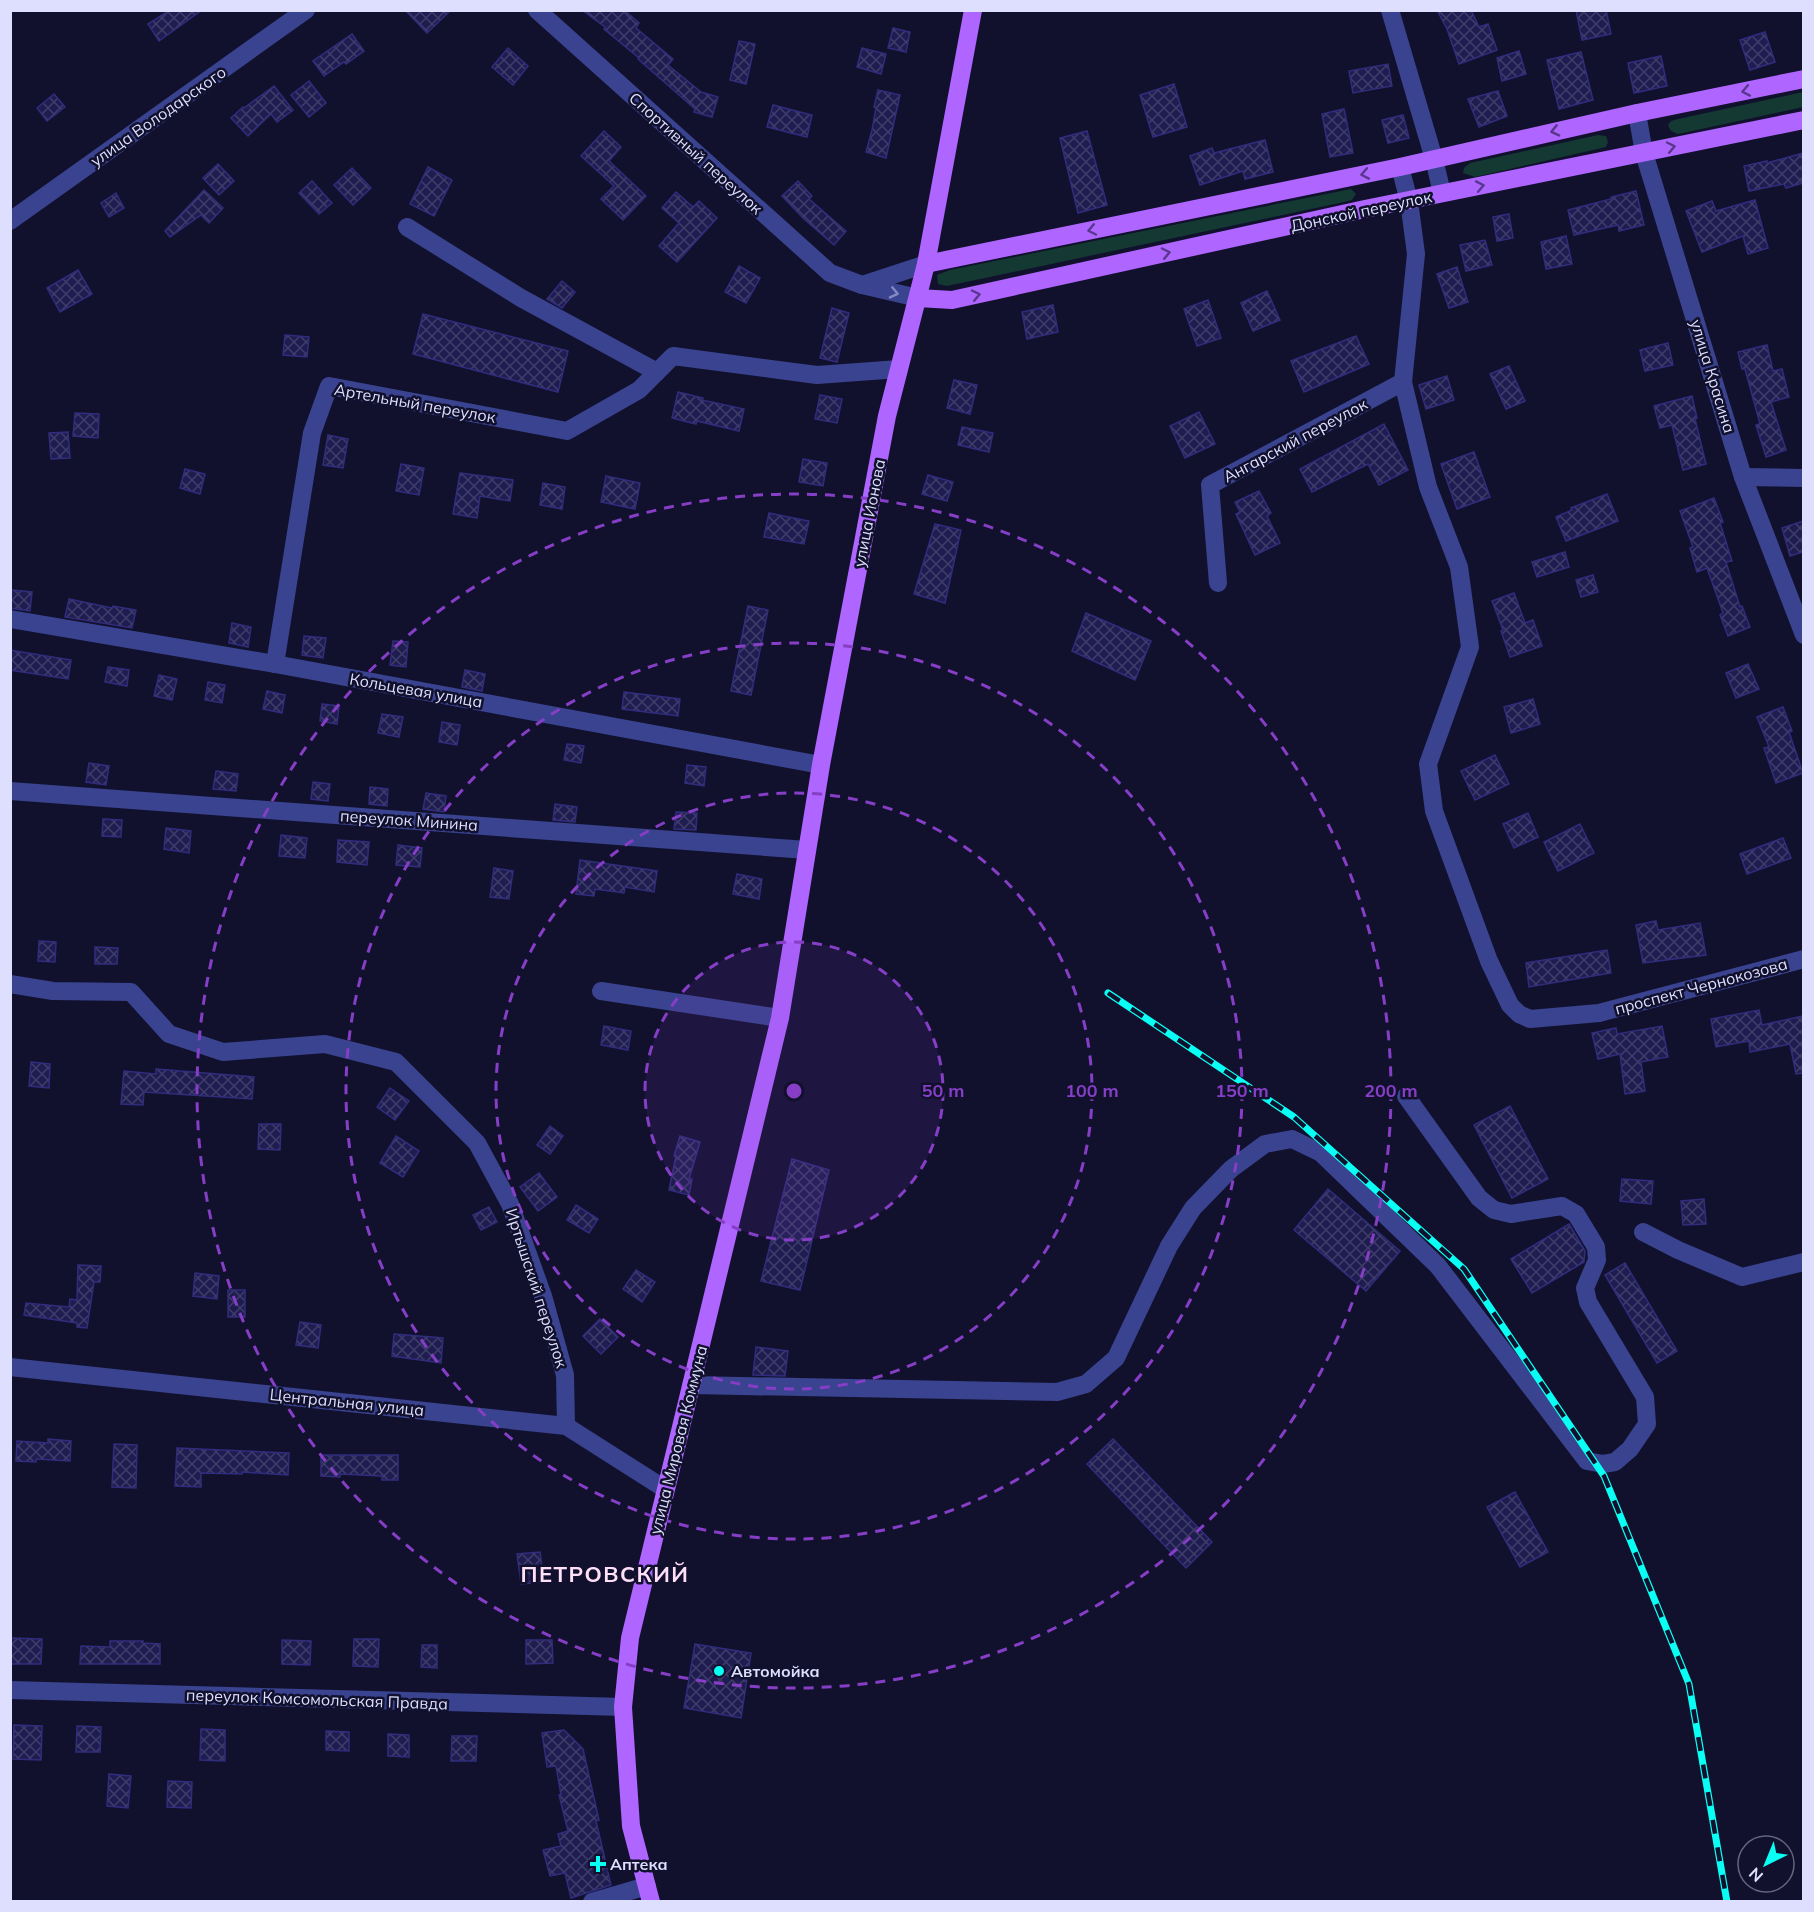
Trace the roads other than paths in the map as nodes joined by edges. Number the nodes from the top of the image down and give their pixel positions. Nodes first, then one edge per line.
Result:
1 (306, 10) edge
2 (537, 10) edge
3 (973, 10) edge
4 (1390, 10) edge
5 (1803, 79) edge
6 (1636, 113) junction
7 (1803, 120) edge
8 (1644, 153) junction
9 (1434, 159) junction
10 (1400, 167) junction
11 (1442, 193) junction
12 (1409, 201) junction
13 (11, 221) edge
14 (407, 227) dead end
15 (926, 264) junction
16 (862, 285) junction
17 (918, 298) junction
18 (899, 369) junction
19 (657, 372) junction
20 (1403, 382) junction
21 (1743, 477) junction
22 (1803, 478) edge
23 (1218, 583) dead end
24 (10, 619) edge
25 (1803, 635) edge
26 (275, 664) junction
27 (821, 765) junction
28 (10, 791) edge
29 (807, 850) junction
30 (1803, 959) edge
31 (10, 984) edge
32 (601, 991) dead end
33 (780, 1018) junction
34 (1406, 1096) dead end
35 (1643, 1232) dead end
36 (1803, 1262) edge
37 (10, 1367) edge
38 (691, 1385) junction
39 (566, 1426) junction
40 (665, 1489) junction
41 (10, 1690) edge
42 (623, 1707) junction
43 (649, 1894) edge
44 (592, 1902) edge

1 - 13 street, улица Володарского
2 - 16 street, Спортивный переулок
3 - 15 main road, улица Ионова
4 - 9 street
5 -> 6 main road
6 - 8 street, улица Красина
6 -> 9 main road
8 -> 7 main road, Донской переулок
11 -> 8 main road, Донской переулок
8 - 21 street, улица Красина
9 - 10 main road
9 - 11 street
10 - 12 street
10 -> 15 main road
11 - 12 main road, Донской переулок
17 -> 12 main road, Донской переулок
12 - 20 street
14 - 19 street
15 - 16 street
15 - 17 main road, улица Ионова
16 -> 17 street, Спортивный переулок
17 - 18 main road, улица Ионова
18 - 19 street, Артельный переулок
18 - 27 main road, улица Ионова
19 - 26 street, Артельный переулок
20 - 23 street, Ангарский переулок
20 - 30 street, проспект Чернокозова
21 - 22 street
21 - 25 street, улица Красина
24 - 26 street, Кольцевая улица
26 - 27 street, Кольцевая улица
27 - 29 main road, улица Ионова
28 - 29 street, переулок Минина
29 - 33 main road, улица Ионова
31 - 39 street, Иртышский переулок
32 - 33 street
33 - 38 main road, улица Мировая Коммуна
34 - 38 street
35 - 36 street
37 - 39 street, Центральная улица
38 - 40 main road, улица Мировая Коммуна
39 - 40 street, Центральная улица
40 - 42 main road, улица Мировая Коммуна
41 - 42 street, переулок Комсомольская Правда
42 - 43 main road, улица Мировая Коммуна
43 - 44 street

